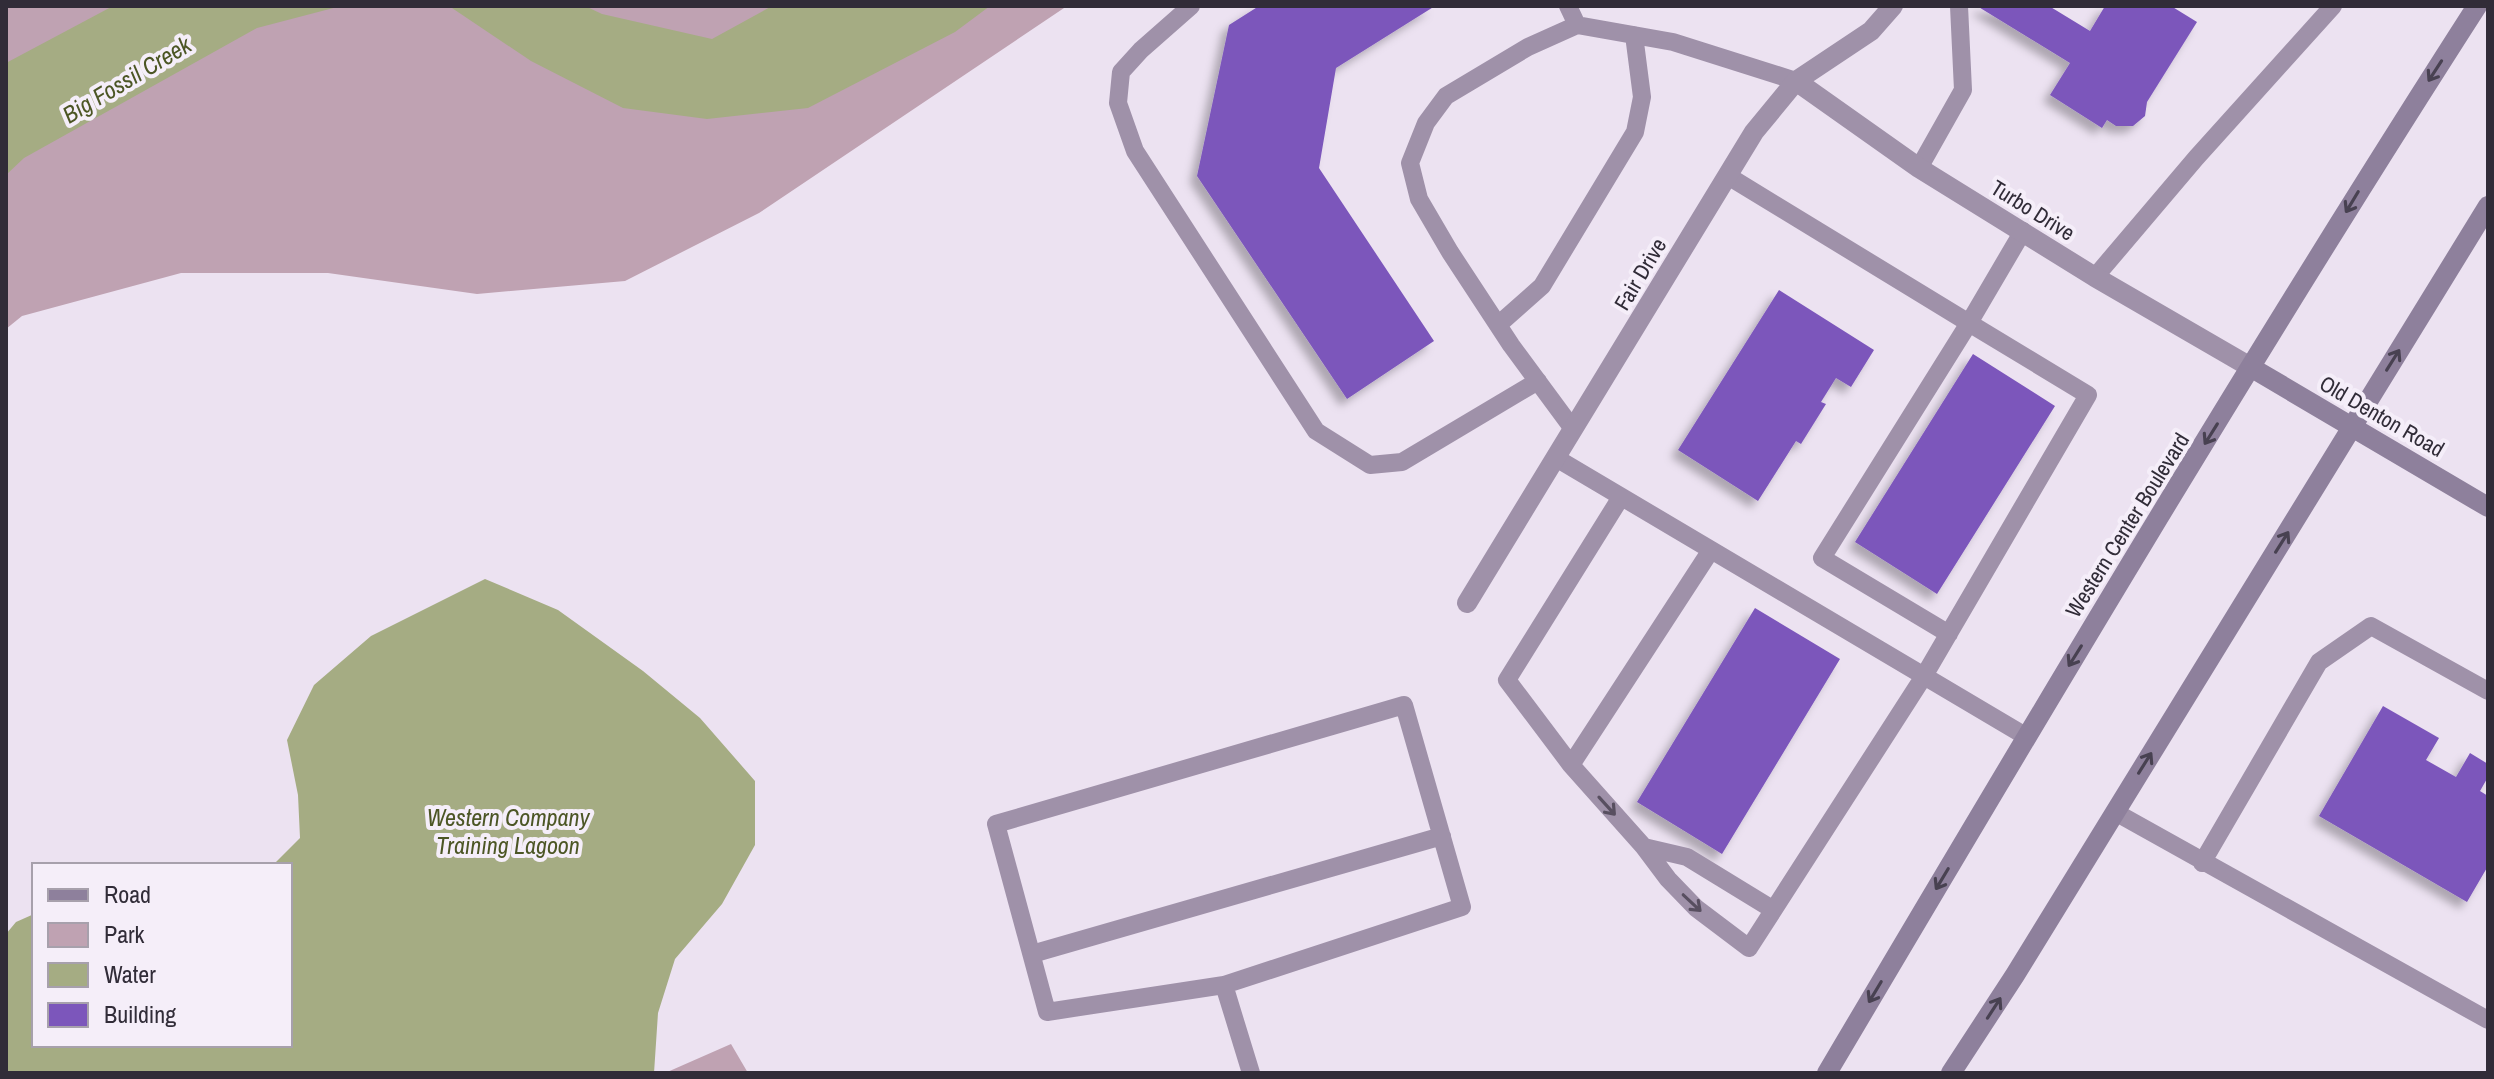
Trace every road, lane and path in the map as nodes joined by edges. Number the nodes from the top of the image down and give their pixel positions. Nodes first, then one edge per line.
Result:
1 (1191, 6) edge
2 (1568, 6) edge
3 (1893, 6) edge
4 (1959, 6) edge
5 (2331, 6) edge
6 (2477, 6) edge
7 (1577, 25) junction
8 (1634, 35) junction
9 (1796, 81) junction
10 (1919, 168) junction
11 (1728, 176) junction
12 (2488, 206) edge
13 (2023, 231) junction
14 (2095, 277) junction
15 (1969, 323) junction
16 (1498, 325) junction
17 (2252, 368) junction
18 (1538, 381) junction
19 (2352, 426) junction
20 (1573, 429) junction
21 (1556, 458) junction
22 (1621, 497) junction
23 (2488, 507) edge
24 (1711, 550) junction
25 (1467, 603) dead end
26 (1949, 634) junction
27 (1924, 676) junction
28 (2488, 691) edge
29 (2027, 737) junction
30 (1571, 765) junction
31 (2115, 812) junction
32 (1442, 836) junction
33 (1644, 847) junction
34 (2202, 863) junction
35 (1772, 909) junction
36 (1032, 954) junction
37 (1224, 985) junction
38 (2488, 1020) edge
39 (1251, 1073) edge
40 (1827, 1073) edge
41 (1951, 1073) edge

1 - 18 lane
2 - 7 lane
3 - 9 street, Fair Drive
4 - 10 lane
5 - 14 lane
6 -> 17 main road, Western Center Boulevard
7 - 8 lane
7 - 16 lane
8 - 9 lane
8 - 16 lane
9 - 10 street, Turbo Drive
9 - 11 street, Fair Drive
10 - 13 street, Turbo Drive
11 - 15 lane
11 - 20 street, Fair Drive
19 -> 12 main road
13 - 14 street, Turbo Drive
13 - 15 lane
14 - 17 street, Turbo Drive
15 - 26 lane
15 - 26 lane
16 - 18 lane
17 - 19 main road, Old Denton Road
17 -> 29 main road, Western Center Boulevard
18 - 20 lane
19 - 23 main road, Old Denton Road
31 -> 19 main road
20 - 21 street, Fair Drive
21 - 22 lane
21 - 25 street, Fair Drive
22 - 24 lane
22 - 30 lane
24 - 27 lane
24 - 30 lane
26 - 27 lane
27 - 29 lane
27 - 35 lane
28 - 34 lane
29 -> 40 main road, Western Center Boulevard
30 -> 33 lane
31 - 34 lane
41 -> 31 main road
32 - 36 lane
32 - 36 lane
32 - 37 lane
33 - 35 lane
33 -> 35 lane
34 - 38 lane
36 - 37 lane
37 - 39 lane

